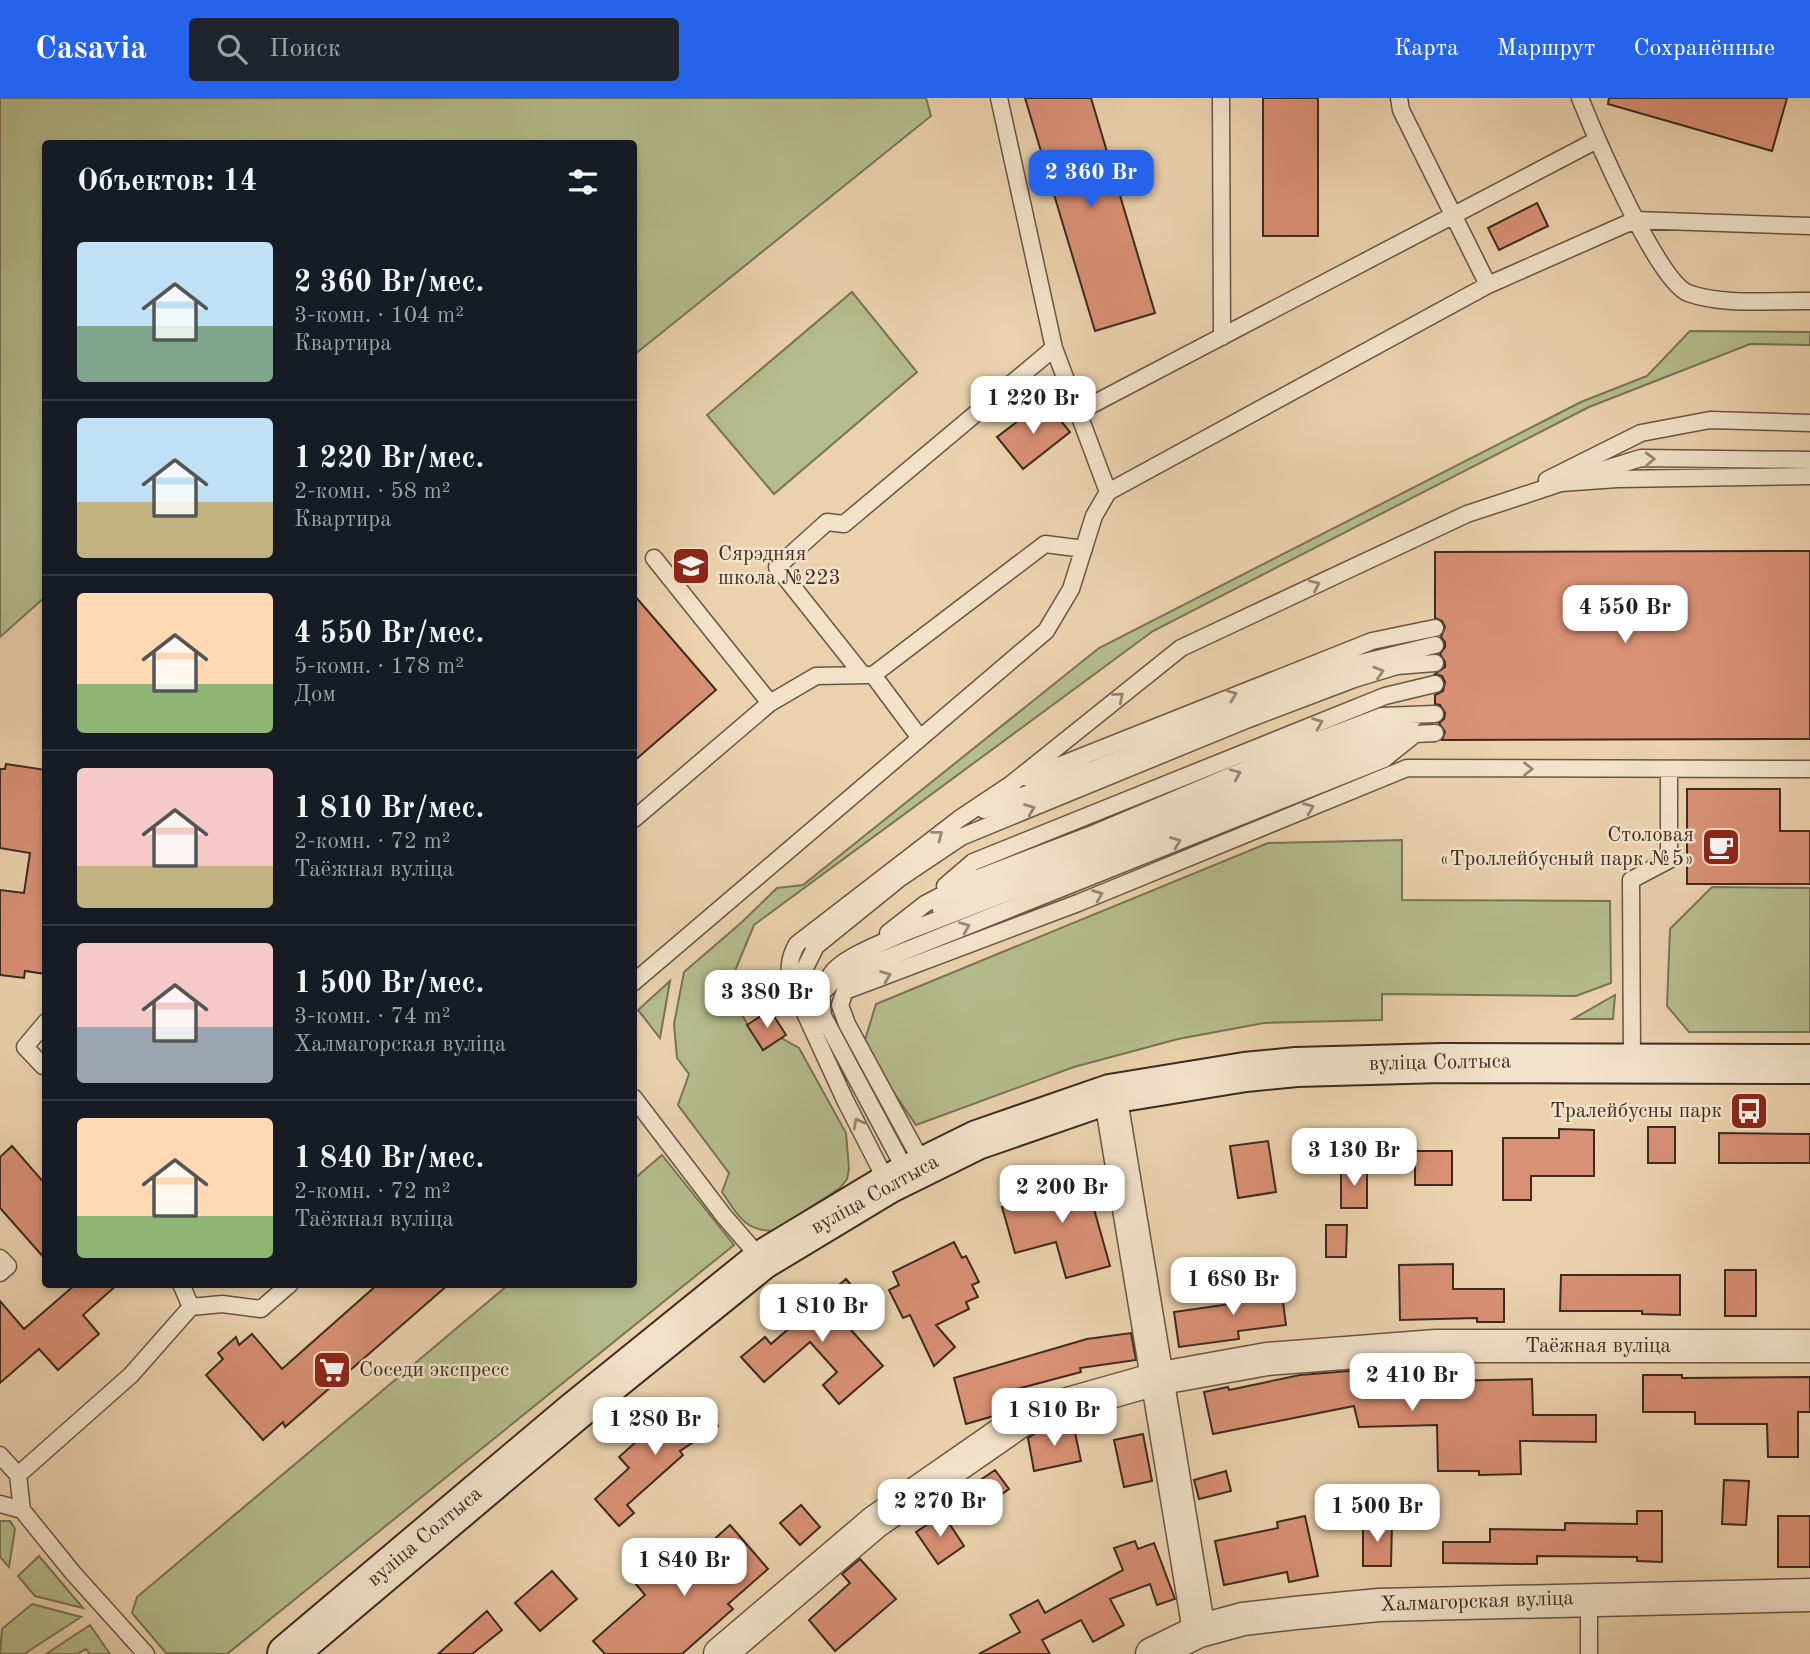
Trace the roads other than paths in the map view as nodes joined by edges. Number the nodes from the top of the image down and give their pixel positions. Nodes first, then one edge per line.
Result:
1 (999, 98) edge
2 (1221, 98) edge
3 (1399, 98) edge
4 (1580, 98) edge
5 (1597, 140) junction
6 (1453, 216) junction
7 (1635, 220) junction
8 (1810, 226) edge
9 (1488, 285) junction
10 (1810, 301) edge
11 (1222, 337) junction
12 (1054, 348) junction
13 (1078, 412) junction
14 (1810, 423) edge
15 (1810, 460) edge
16 (1810, 476) edge
17 (1561, 483) junction
18 (1108, 492) junction
19 (1504, 502) junction
20 (1084, 550) junction
21 (654, 558) dead end
22 (1435, 663) dead end
23 (867, 675) junction
24 (1435, 684) dead end
25 (770, 703) junction
26 (1435, 733) dead end
27 (1415, 734) junction
28 (920, 738) junction
29 (1810, 769) edge
30 (1669, 770) junction
31 (1010, 785) junction
32 (637, 816) edge
33 (959, 819) junction
34 (925, 904) junction
35 (906, 932) junction
36 (867, 950) junction
37 (637, 979) edge
38 (821, 994) junction
39 (799, 1000) junction
40 (42, 1027) edge
41 (1632, 1062) junction
42 (42, 1063) edge
43 (1810, 1064) edge
44 (1110, 1094) junction
45 (637, 1102) edge
46 (907, 1175) junction
47 (0, 1258) edge
48 (762, 1260) junction
49 (0, 1273) edge
50 (183, 1288) edge
51 (285, 1288) edge
52 (191, 1307) junction
53 (1810, 1346) edge
54 (1156, 1379) junction
55 (0, 1455) edge
56 (18, 1475) junction
57 (0, 1504) edge
58 (22, 1510) junction
59 (1810, 1595) edge
60 (1589, 1599) junction
61 (1199, 1631) junction
62 (146, 1654) edge
63 (286, 1654) edge
64 (720, 1654) edge
65 (1152, 1654) edge
66 (1588, 1654) edge

1 - 12 lane
2 - 11 lane
3 - 6 lane
4 - 5 lane
5 - 6 lane
5 - 7 lane
6 - 9 lane
6 - 11 lane
7 - 8 lane
7 - 9 lane
7 - 10 lane
9 - 18 lane
11 - 13 lane
12 - 13 lane
12 - 23 lane
13 - 18 lane
14 - 19 lane
17 -> 15 lane
16 - 17 lane
17 - 19 lane
18 - 20 lane
31 -> 19 lane
20 - 23 lane
20 - 28 lane
21 - 25 lane
39 -> 22 lane
23 - 25 lane
23 - 28 lane
34 -> 24 lane
25 - 32 lane
26 - 27 lane
27 - 35 lane
38 -> 27 lane
28 - 37 lane
29 - 30 lane
30 - 41 lane
46 -> 30 lane
31 - 33 lane
31 -> 33 lane
39 -> 33 lane
34 -> 35 lane
34 - 36 lane
35 - 36 lane
36 - 38 lane
38 - 46 lane
46 -> 39 lane
40 - 42 lane
41 - 43 main road, вуліца Солтыса
41 - 44 main road, вуліца Солтыса
44 - 46 main road, вуліца Солтыса
44 - 54 street
45 - 48 lane
46 - 48 main road, вуліца Солтыса
47 - 49 lane
48 - 63 main road, вуліца Солтыса
50 - 52 lane
51 - 52 lane
52 - 56 lane
53 - 54 street, Таёжная вуліца
54 - 61 street
54 - 64 street, Таёжная вуліца
55 - 56 lane
56 - 58 lane
57 - 58 lane
58 - 62 lane
59 - 60 street, Халмагорская вуліца
60 - 61 street, Халмагорская вуліца
60 - 66 lane
61 - 65 street, Халмагорская вуліца

